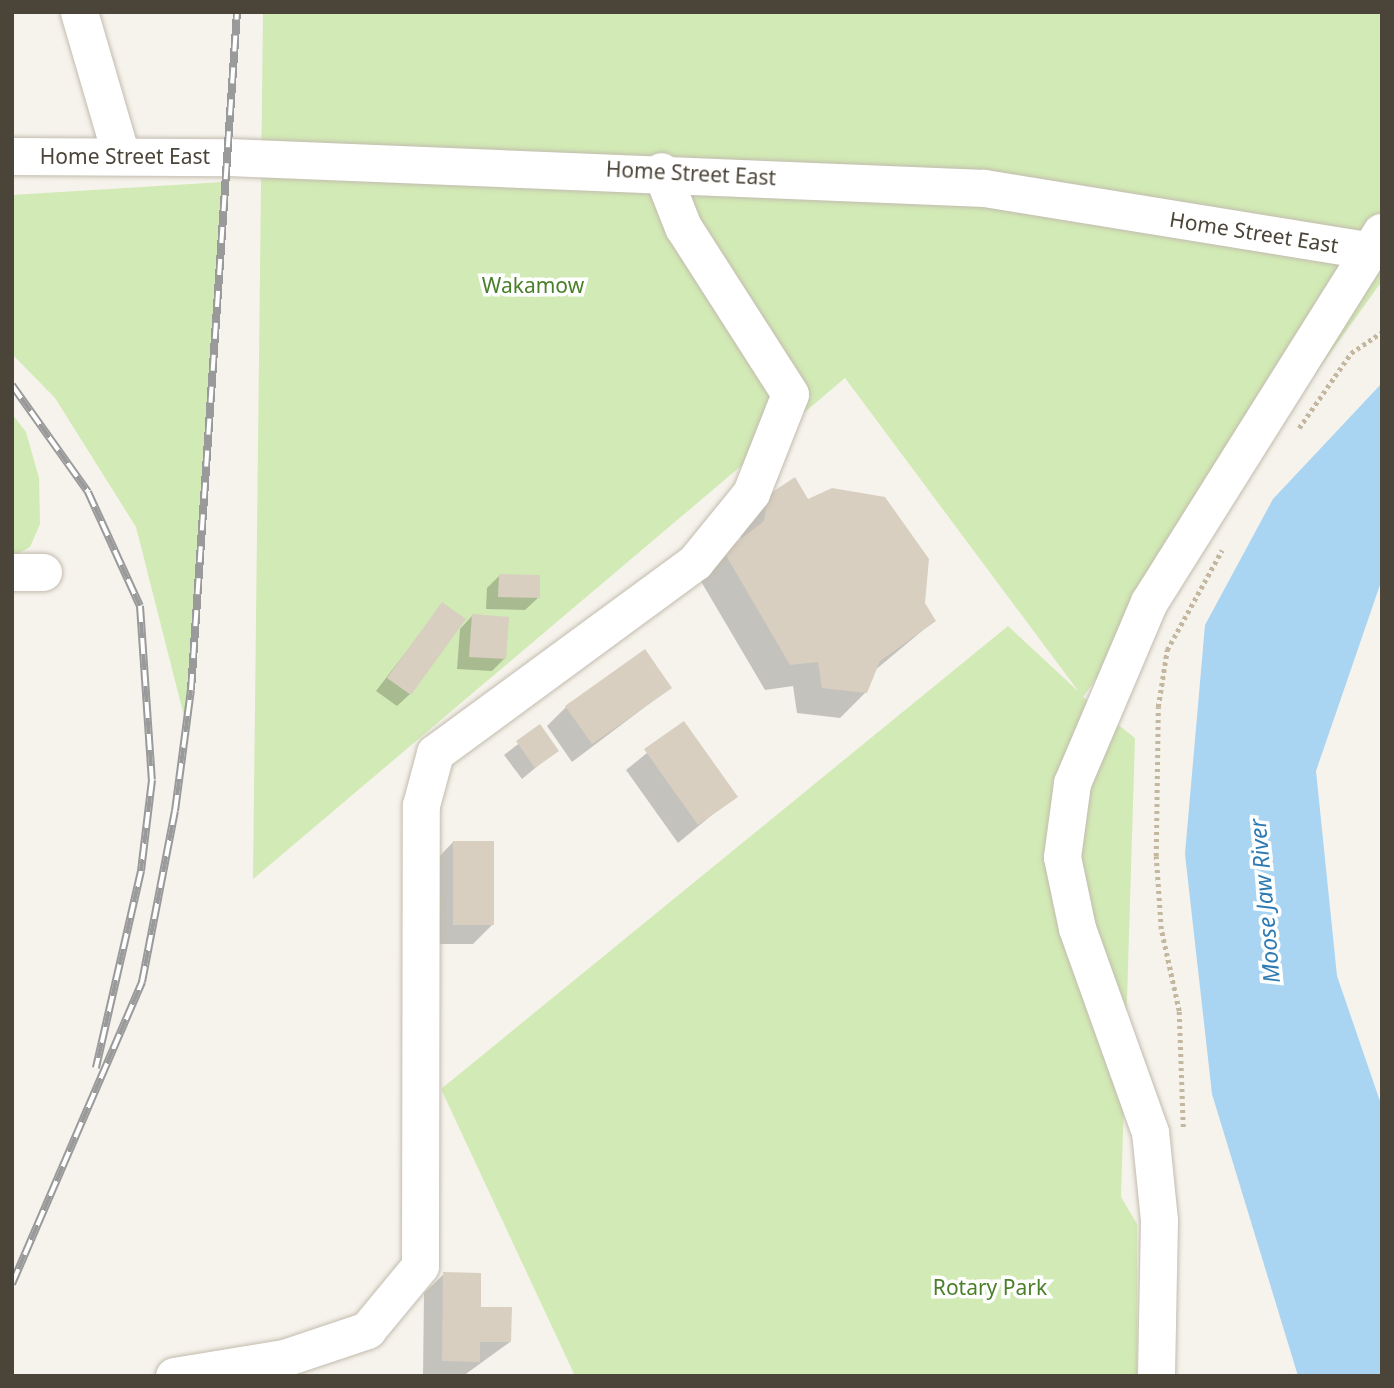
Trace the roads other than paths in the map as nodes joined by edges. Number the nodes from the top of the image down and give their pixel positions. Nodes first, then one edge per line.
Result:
1 (79, 12) edge
2 (12, 156) edge
3 (121, 156) junction
4 (661, 171) junction
5 (1373, 240) edge
6 (174, 1376) edge
7 (1156, 1376) edge

1 - 3 street
2 - 3 street, Home Street East
3 - 4 street, Home Street East
4 - 5 street, Home Street East
4 - 6 street
5 - 7 street

